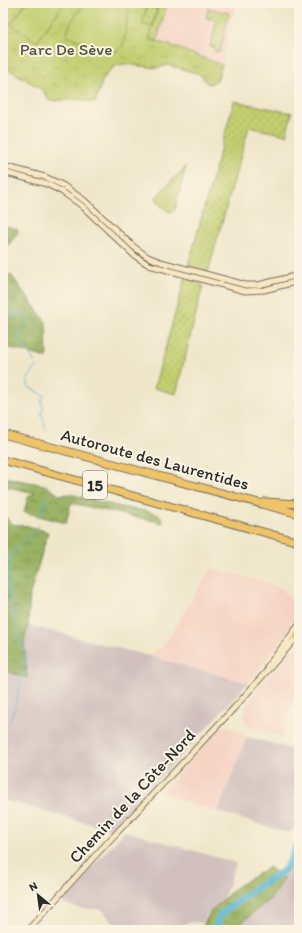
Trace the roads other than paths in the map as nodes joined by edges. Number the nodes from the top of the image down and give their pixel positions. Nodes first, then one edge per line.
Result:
1 (3, 166) edge
2 (3, 172) edge
3 (299, 275) edge
4 (299, 281) edge
5 (3, 434) edge
6 (3, 460) edge
7 (255, 502) junction
8 (299, 504) edge
9 (299, 514) edge
10 (299, 542) edge
11 (299, 624) edge
12 (298, 636) edge
13 (258, 681) junction
14 (28, 930) edge

1 - 3 street
2 - 4 street
5 - 7 highway, Autoroute des Laurentides / 15
6 - 10 highway, 15
7 - 8 highway
7 - 9 highway, Autoroute des Laurentides / 15
11 - 13 street, Chemin de la Côte-Nord
12 - 13 street, Chemin de la Côte-Nord
13 - 14 street, Chemin de la Côte-Nord

